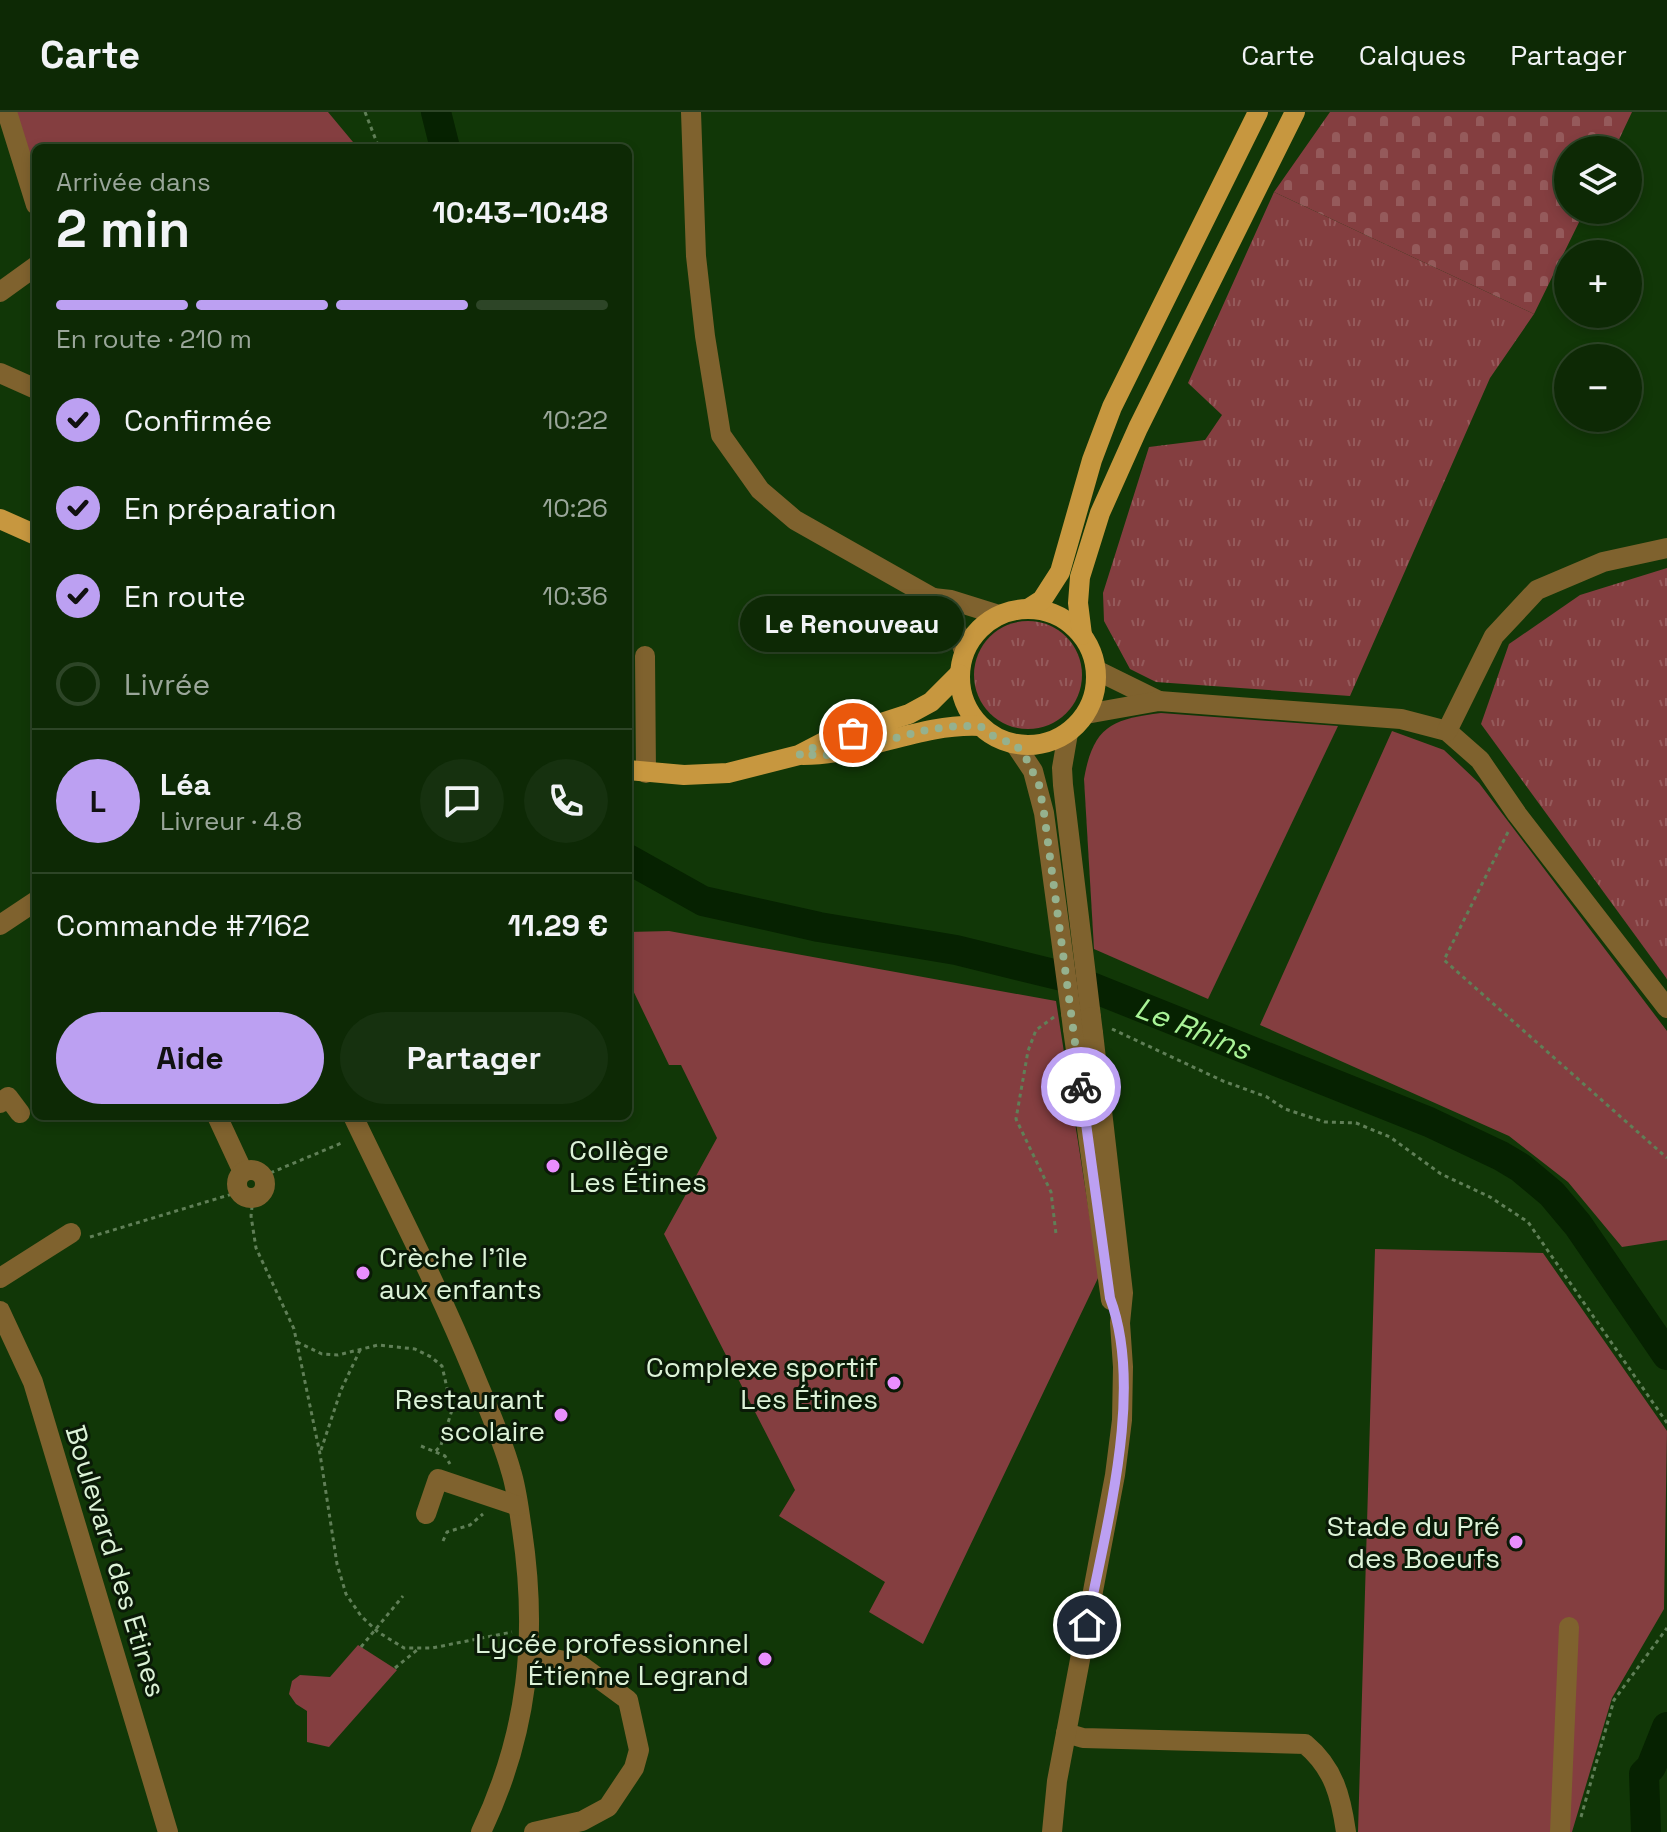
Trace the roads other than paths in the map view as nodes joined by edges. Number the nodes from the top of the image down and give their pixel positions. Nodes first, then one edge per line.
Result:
1 (7, 112) edge
2 (691, 112) edge
3 (1258, 112) edge
4 (1295, 112) edge
5 (32, 192) edge
6 (32, 269) edge
7 (0, 292) edge
8 (0, 373) edge
9 (32, 387) edge
10 (0, 520) edge
11 (32, 533) edge
12 (1667, 548) edge
13 (933, 598) junction
14 (1028, 609) junction
15 (999, 615) junction
16 (1082, 635) junction
17 (964, 651) junction
18 (645, 656) dead end
19 (1096, 670) junction
20 (959, 674) junction
21 (1159, 701) junction
22 (1086, 714) junction
23 (980, 726) junction
24 (1447, 731) junction
25 (1068, 733) junction
26 (1015, 744) junction
27 (799, 755) junction
28 (637, 772) edge
29 (32, 904) edge
30 (0, 925) edge
31 (1667, 1008) edge
32 (1085, 1027) junction
33 (0, 1103) edge
34 (20, 1113) dead end
35 (219, 1120) edge
36 (357, 1125) edge
37 (249, 1184) road end
38 (71, 1233) road end
39 (0, 1278) edge
40 (0, 1311) edge
41 (508, 1503) junction
42 (426, 1514) dead end
43 (1569, 1627) dead end
44 (530, 1654) junction
45 (1066, 1733) junction
46 (168, 1832) edge
47 (481, 1832) edge
48 (534, 1832) edge
49 (1052, 1832) edge
50 (1346, 1832) edge
51 (1560, 1832) edge

1 - 5 street
2 - 13 street
3 - 14 main road
4 - 16 main road
6 - 7 street
8 - 9 street
10 - 11 main road
12 - 24 street
13 - 15 street
13 - 17 street
14 - 15 main road
14 - 16 main road
15 - 17 main road
16 - 19 main road
17 - 20 main road
18 - 28 street
19 - 21 street
19 - 22 main road
20 - 23 main road
20 - 27 main road
21 - 22 street
21 - 24 street
22 - 25 main road
23 - 26 main road
23 - 27 main road
24 - 31 street
25 - 26 main road
25 - 32 street, bridge
26 - 32 street, bridge
27 - 28 main road
29 - 30 street
32 - 45 street
33 - 34 street
35 - 37 street
36 - 41 street
38 - 39 street
40 - 46 street, Boulevard des Etines
41 - 42 street
41 - 44 street
43 - 51 street
44 - 47 street
44 - 48 street
45 - 49 street
45 - 50 street

